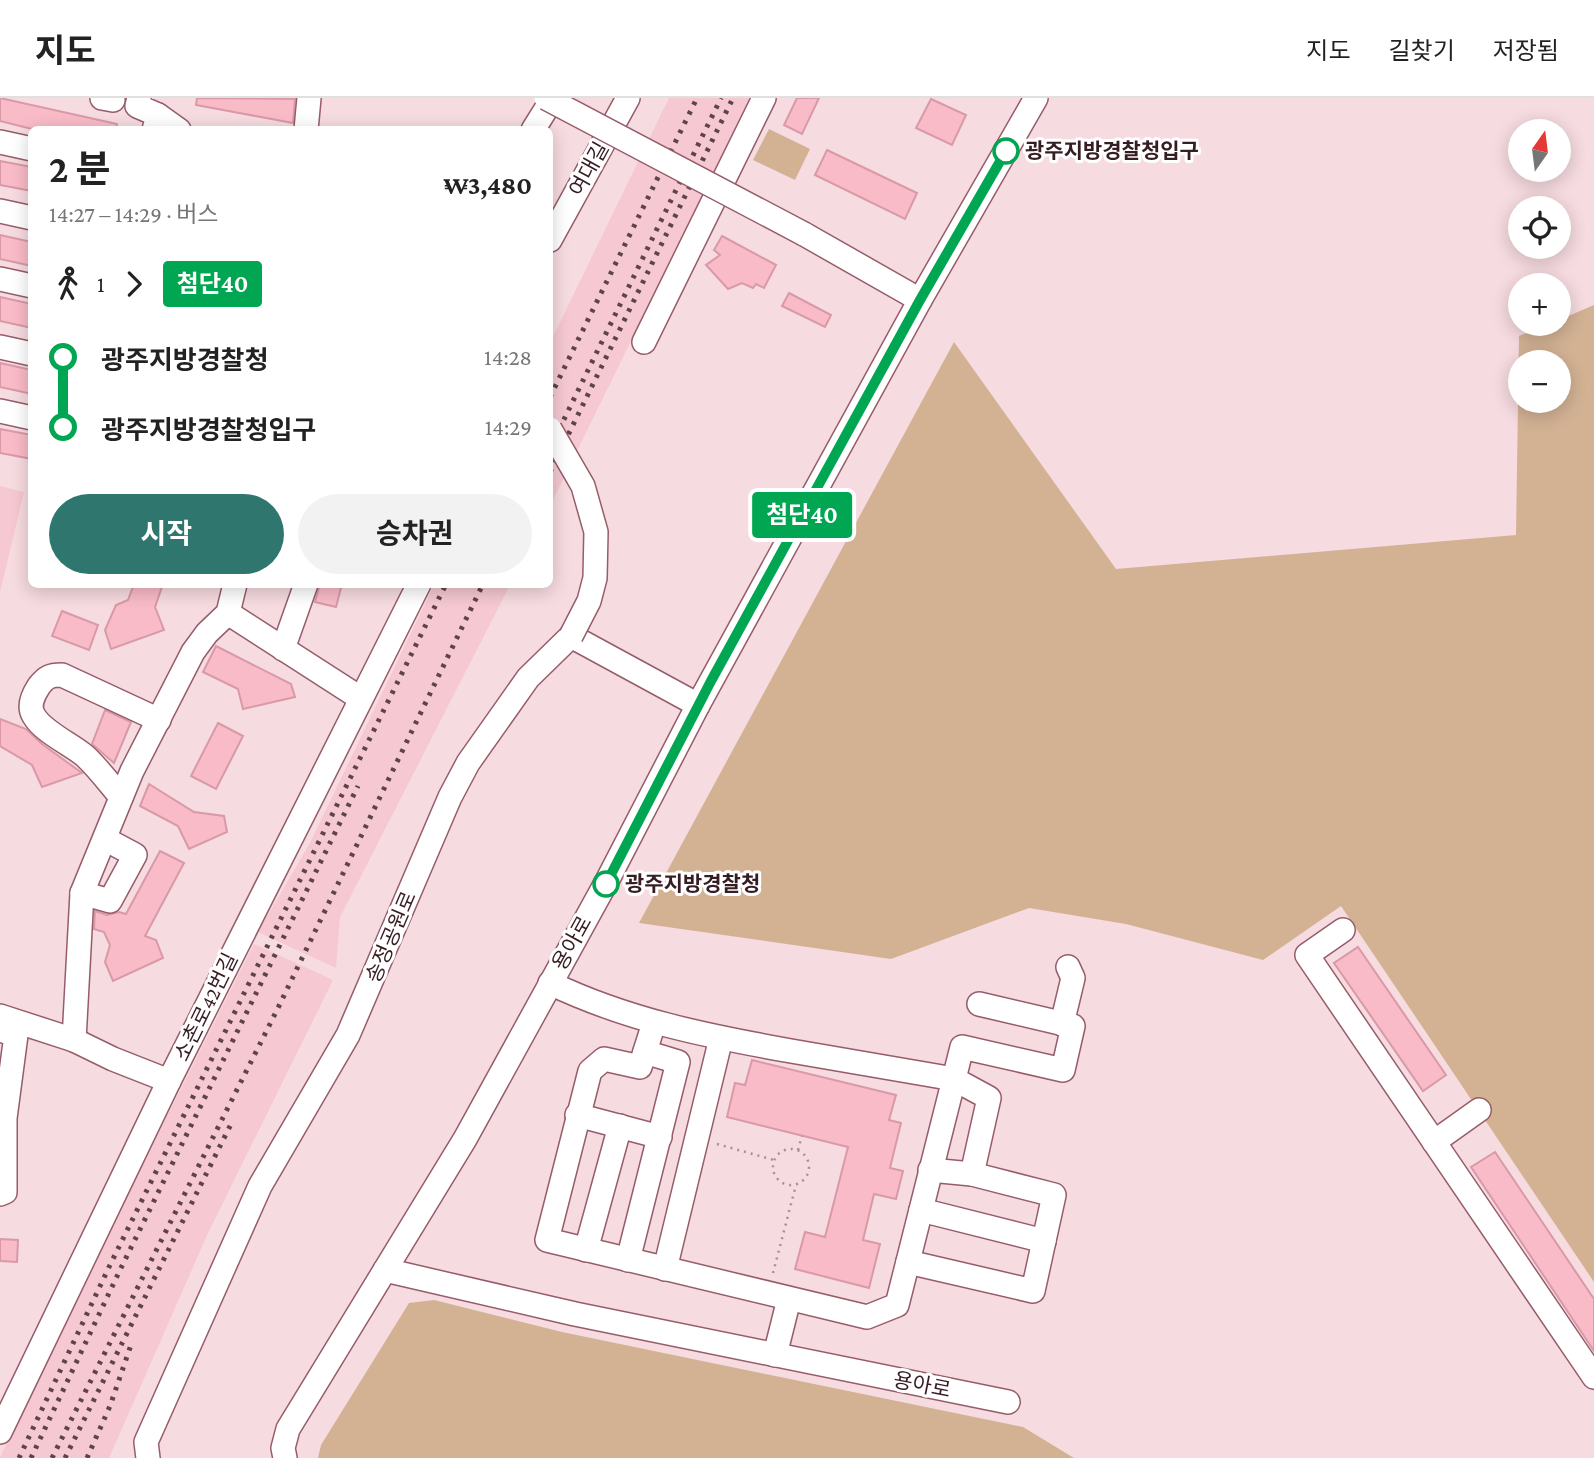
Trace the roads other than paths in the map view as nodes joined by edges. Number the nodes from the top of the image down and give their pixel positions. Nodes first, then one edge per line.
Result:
1 (139, 98) edge
2 (309, 98) edge
3 (546, 98) edge
4 (553, 98) edge
5 (628, 98) edge
6 (764, 98) edge
7 (1036, 98) edge
8 (156, 122) edge
9 (306, 126) edge
10 (536, 126) edge
11 (0, 142) edge
12 (28, 148) edge
13 (0, 211) edge
14 (28, 217) edge
15 (553, 235) edge
16 (0, 279) edge
17 (28, 285) edge
18 (920, 300) junction
19 (644, 342) dead end
20 (0, 347) edge
21 (28, 353) edge
22 (0, 411) edge
23 (28, 417) edge
24 (553, 434) edge
25 (234, 588) edge
26 (305, 588) edge
27 (417, 588) edge
28 (228, 613) junction
29 (571, 636) junction
30 (283, 649) junction
31 (360, 698) junction
32 (698, 705) junction
33 (159, 720) junction
34 (121, 797) junction
35 (105, 839) junction
36 (82, 893) junction
37 (1343, 930) dead end
38 (1068, 967) dead end
39 (550, 983) junction
40 (979, 1004) dead end
41 (0, 1016) edge
42 (654, 1023) junction
43 (1062, 1024) junction
44 (0, 1030) edge
45 (721, 1038) junction
46 (74, 1040) junction
47 (645, 1052) junction
48 (954, 1079) junction
49 (169, 1081) junction
50 (1479, 1111) dead end
51 (577, 1115) junction
52 (620, 1126) junction
53 (660, 1137) junction
54 (1434, 1142) junction
55 (930, 1170) junction
56 (972, 1174) junction
57 (0, 1194) edge
58 (922, 1210) junction
59 (1044, 1241) junction
60 (586, 1250) junction
61 (628, 1260) junction
62 (908, 1262) junction
63 (665, 1269) junction
64 (386, 1270) junction
65 (778, 1296) junction
66 (775, 1355) junction
67 (1594, 1377) edge
68 (1008, 1402) dead end
69 (0, 1432) edge
70 (148, 1458) edge
71 (285, 1458) edge

1 - 8 street
2 - 9 street
3 - 18 street, bridge
4 - 10 street
5 - 15 street, 여대길
6 - 19 street
7 - 18 street, 용아로
11 - 12 street
13 - 14 street
16 - 17 street
18 - 32 street, 용아로
20 - 21 street
22 - 23 street
24 - 29 street, 송정공원로, bridge
25 - 28 street
26 - 30 street
27 - 31 street, 소촌로42번길
28 - 30 street
28 - 33 street
29 - 32 street
29 - 70 street, 송정공원로
30 - 31 street
31 - 49 street, 소촌로42번길
32 - 39 street, 용아로
33 - 34 street
33 - 34 street
34 - 35 street
35 - 36 street
35 - 36 street
36 - 46 street
37 - 54 street
38 - 43 street
39 - 42 street
39 - 64 street, 용아로
40 - 43 street
41 - 46 street
42 - 45 street
42 - 47 street
43 - 48 street
44 - 57 street
45 - 48 street
45 - 63 street
46 - 49 street
47 - 51 street
47 - 53 street
48 - 55 street
48 - 56 street
49 - 69 street, 소촌로42번길
50 - 54 street
51 - 52 street
51 - 60 street
52 - 53 street
52 - 60 street
53 - 61 street
54 - 67 street
55 - 56 street
55 - 58 street
56 - 59 street
58 - 59 street
58 - 62 street
59 - 62 street
60 - 61 street
61 - 63 street
62 - 65 street
63 - 65 street
64 - 66 street, 용아로
64 - 71 street, 용아로
65 - 66 street
66 - 68 street, 용아로

